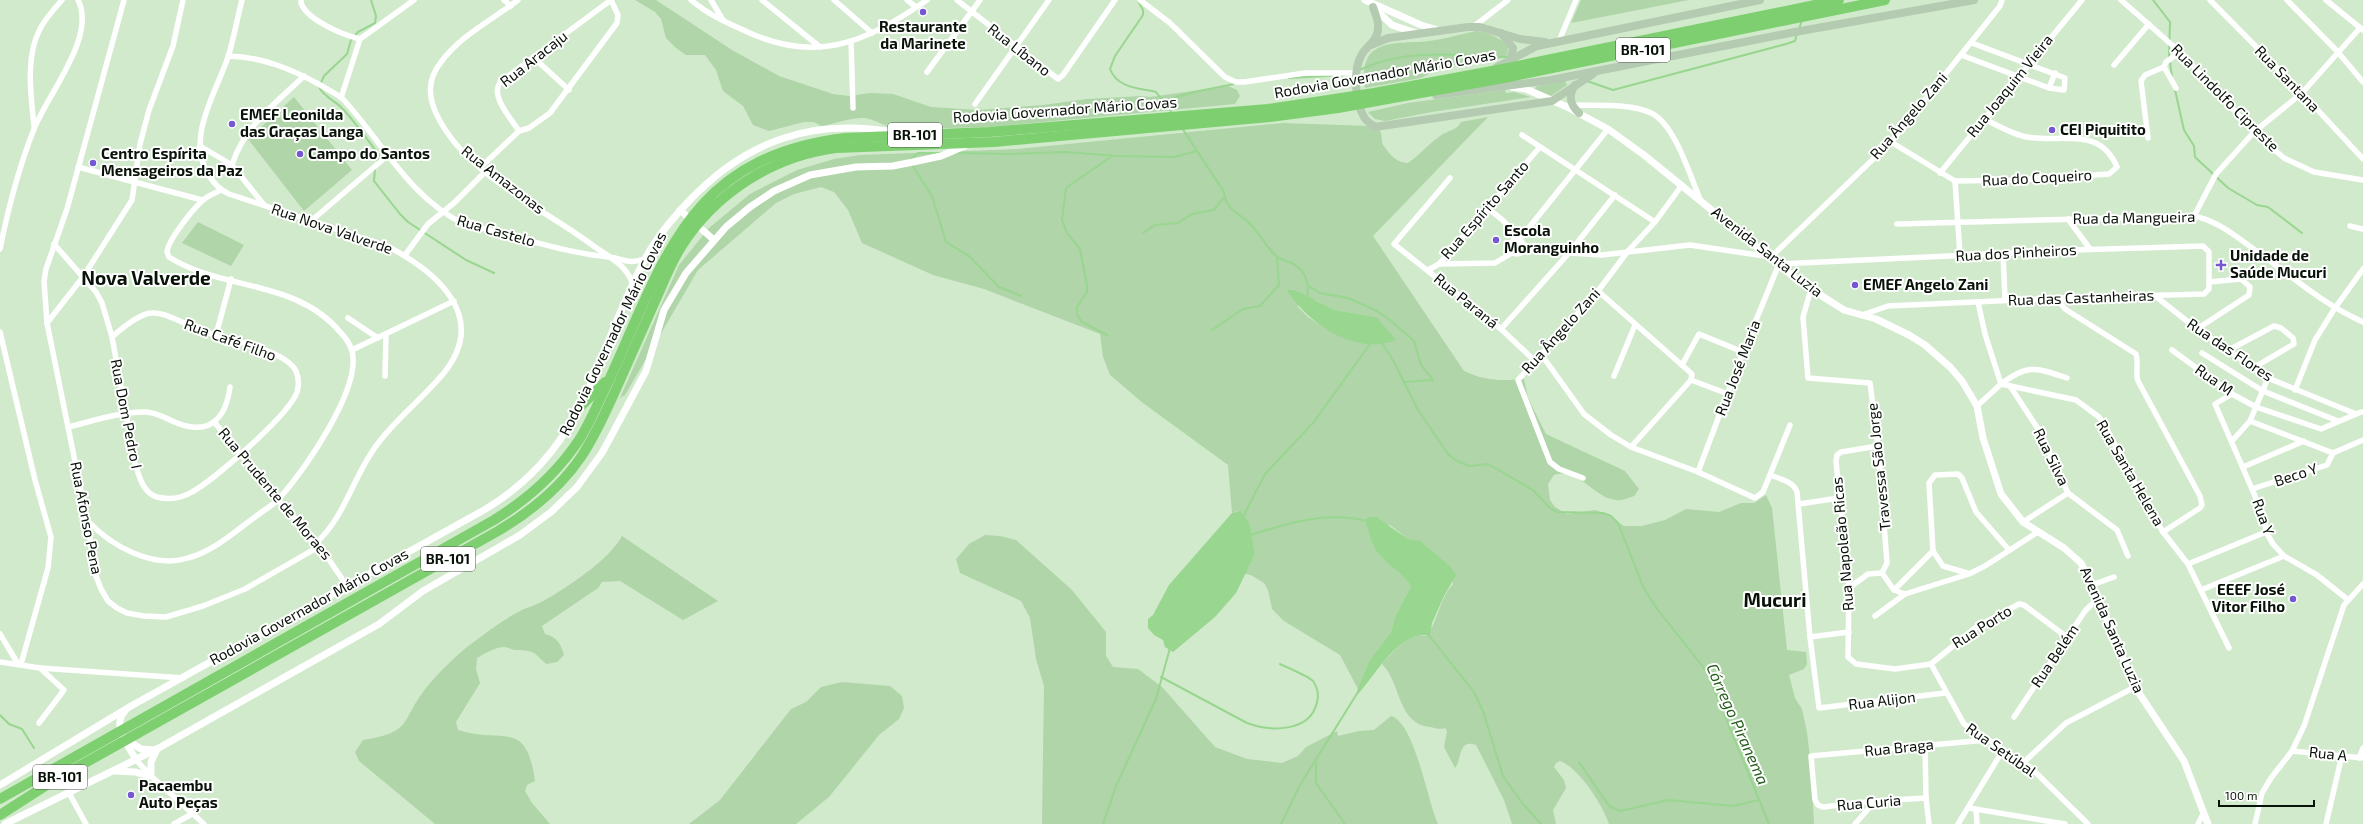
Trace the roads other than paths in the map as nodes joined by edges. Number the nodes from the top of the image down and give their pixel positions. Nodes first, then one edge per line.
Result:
1 (62, 0) edge
2 (78, 0) edge
3 (124, 0) edge
4 (183, 0) edge
5 (242, 0) edge
6 (301, 0) edge
7 (414, 0) edge
8 (504, 0) edge
9 (518, 0) edge
10 (611, 0) edge
11 (691, 0) edge
12 (711, 0) edge
13 (762, 0) edge
14 (834, 0) edge
15 (907, 0) edge
16 (927, 0) edge
17 (958, 0) edge
18 (980, 0) edge
19 (1049, 0) edge
20 (1115, 0) edge
21 (1140, 0) edge
22 (1508, 0) edge
23 (1576, 0) edge
24 (1760, 0) edge
25 (1839, 0) edge
26 (1885, 0) edge
27 (1974, 0) edge
28 (2002, 0) edge
29 (2082, 0) edge
30 (2121, 0) edge
31 (2210, 0) edge
32 (2286, 0) edge
33 (2326, 0) edge
34 (1369, 3) edge
35 (511, 6) junction
36 (916, 7) junction
37 (972, 13) junction
38 (723, 21) junction
39 (2149, 24) junction
40 (1473, 26) junction
41 (2362, 29) edge
42 (1444, 30) junction
43 (1501, 32) junction
44 (872, 33) junction
45 (1418, 33) junction
46 (360, 39) junction
47 (851, 41) junction
48 (1559, 41) junction
49 (1550, 42) junction
50 (1972, 43) junction
51 (1370, 45) junction
52 (820, 47) junction
53 (1015, 47) junction
54 (2337, 51) junction
55 (2180, 52) junction
56 (228, 56) junction
57 (1961, 56) junction
58 (533, 57) junction
59 (1510, 60) junction
60 (2028, 64) junction
61 (2114, 65) dead end
62 (2164, 67) junction
63 (1605, 70) junction
64 (927, 72) dead end
65 (1356, 73) junction
66 (2055, 73) junction
67 (304, 76) junction
68 (2018, 76) junction
69 (1438, 80) junction
70 (2363, 82) edge
71 (1575, 85) junction
72 (1498, 87) junction
73 (2049, 88) junction
74 (2176, 88) dead end
75 (569, 90) junction
76 (2302, 93) junction
77 (1376, 97) junction
78 (1401, 97) junction
79 (341, 98) junction
80 (1552, 101) junction
81 (975, 104) dead end
82 (1337, 104) junction
83 (1572, 105) junction
84 (853, 108) dead end
85 (1578, 113) junction
86 (1984, 119) junction
87 (34, 129) junction
88 (1608, 129) junction
89 (519, 131) junction
90 (2254, 132) junction
91 (913, 135) junction
92 (1522, 135) dead end
93 (2148, 138) dead end
94 (1891, 142) junction
95 (973, 143) junction
96 (200, 146) junction
97 (1540, 147) junction
98 (387, 156) junction
99 (2363, 159) edge
100 (232, 165) junction
101 (78, 167) junction
102 (480, 167) junction
103 (1576, 170) junction
104 (486, 172) junction
105 (1940, 173) junction
106 (1450, 178) dead end
107 (2363, 180) edge
108 (1955, 181) junction
109 (136, 184) junction
110 (1682, 185) junction
111 (221, 190) junction
112 (1615, 195) junction
113 (1700, 199) junction
114 (202, 200) junction
115 (264, 205) junction
116 (1487, 208) junction
117 (441, 212) junction
118 (682, 213) junction
119 (2194, 216) junction
120 (2068, 219) junction
121 (311, 221) junction
122 (1959, 221) junction
123 (1655, 222) junction
124 (1897, 224) dead end
125 (2350, 226) dead end
126 (2363, 229) edge
127 (711, 238) junction
128 (1517, 240) junction
129 (54, 244) junction
130 (0, 249) edge
131 (2090, 249) junction
132 (1523, 250) junction
133 (1568, 252) junction
134 (1628, 252) junction
135 (1512, 253) junction
136 (2003, 253) junction
137 (405, 255) junction
138 (1960, 255) junction
139 (610, 257) junction
140 (1772, 257) junction
141 (644, 259) junction
142 (1439, 264) junction
143 (1779, 264) junction
144 (2363, 269) edge
145 (1428, 270) junction
146 (83, 277) junction
147 (231, 279) junction
148 (2209, 282) junction
149 (633, 284) junction
150 (1811, 289) junction
151 (1598, 291) junction
152 (2207, 293) joint
153 (2154, 295) junction
154 (2062, 298) junction
155 (2005, 300) junction
156 (454, 301) junction
157 (1978, 302) junction
158 (2334, 308) junction
159 (1862, 315) junction
160 (348, 318) dead end
161 (2363, 322) edge
162 (47, 323) junction
163 (1635, 325) junction
164 (1501, 329) junction
165 (2197, 329) junction
166 (0, 332) edge
167 (386, 334) junction
168 (216, 335) junction
169 (112, 338) junction
170 (378, 338) junction
171 (352, 350) junction
172 (2172, 350) dead end
173 (2227, 351) junction
174 (1742, 352) junction
175 (2202, 353) dead end
176 (1541, 354) junction
177 (1535, 360) junction
178 (1682, 366) junction
179 (2253, 368) junction
180 (385, 376) dead end
181 (1614, 376) dead end
182 (610, 378) junction
183 (2067, 378) dead end
184 (2268, 378) junction
185 (1691, 380) junction
186 (2001, 384) junction
187 (2010, 386) junction
188 (230, 387) dead end
189 (2295, 390) junction
190 (2262, 391) junction
191 (1728, 394) junction
192 (2232, 394) junction
193 (581, 406) junction
194 (1977, 406) junction
195 (2256, 407) junction
196 (126, 412) junction
197 (2358, 413) joint
198 (2250, 421) junction
199 (2338, 421) junction
200 (215, 423) junction
201 (1790, 425) dead end
202 (68, 427) junction
203 (2363, 440) edge
204 (2232, 441) junction
205 (2304, 441) junction
206 (1878, 446) junction
207 (1631, 448) junction
208 (241, 453) junction
209 (2333, 453) junction
210 (2243, 467) junction
211 (1698, 472) junction
212 (1770, 475) junction
213 (1583, 478) dead end
214 (2252, 489) junction
215 (2068, 493) junction
216 (1839, 498) junction
217 (278, 500) junction
218 (1799, 504) junction
219 (88, 521) junction
220 (2023, 522) junction
221 (2038, 532) junction
222 (2163, 532) junction
223 (2266, 532) junction
224 (319, 544) junction
225 (2009, 550) junction
226 (1933, 551) junction
227 (2128, 556) dead end
228 (2284, 556) junction
229 (2188, 564) junction
230 (1882, 573) junction
231 (1969, 574) junction
232 (2114, 577) dead end
233 (2363, 584) edge
234 (2092, 585) junction
235 (347, 586) junction
236 (1849, 588) junction
237 (1894, 590) junction
238 (2201, 590) junction
239 (1905, 594) junction
240 (2098, 598) junction
241 (2348, 599) junction
242 (1875, 616) dead end
243 (1849, 632) junction
244 (0, 634) edge
245 (1810, 637) junction
246 (0, 638) edge
247 (2068, 638) junction
248 (5, 643) junction
249 (2229, 648) dead end
250 (0, 662) edge
251 (20, 664) junction
252 (1931, 664) junction
253 (40, 668) junction
254 (183, 678) junction
255 (2135, 687) junction
256 (1945, 693) junction
257 (131, 706) junction
258 (2014, 717) dead end
259 (39, 724) dead end
260 (1986, 740) junction
261 (125, 741) junction
262 (1925, 745) junction
263 (2363, 748) edge
264 (157, 749) junction
265 (2003, 750) junction
266 (2292, 751) junction
267 (2342, 755) junction
268 (2361, 758) edge
269 (136, 760) junction
270 (2024, 762) junction
271 (113, 771) junction
272 (151, 776) junction
273 (0, 785) edge
274 (69, 794) junction
275 (1926, 798) junction
276 (0, 799) edge
277 (1815, 800) joint
278 (1875, 801) junction
279 (1969, 808) junction
280 (1976, 809) junction
281 (192, 814) junction
282 (2203, 814) junction
283 (0, 815) edge
284 (2032, 822) edge
285 (5, 824) edge
286 (86, 824) edge
287 (174, 824) edge
288 (204, 824) edge
289 (1855, 824) edge
290 (1929, 824) edge
291 (1958, 824) edge
292 (1977, 824) edge
293 (2065, 824) edge
294 (2088, 824) edge
295 (2198, 824) edge
296 (2208, 824) edge
297 (2254, 824) edge
298 (2326, 824) edge

1 - 87 street
2 - 87 street
3 - 101 street, Rua Afonso Pena
4 - 109 street
5 - 56 street
6 - 46 street
7 - 46 street
8 - 35 street
9 - 35 street, Rua Amazonas
10 - 58 street, Rua Aracaju
10 - 75 street
11 - 38 street
12 - 38 street
13 - 52 street
14 - 44 street
15 - 36 street
16 - 36 street
17 - 37 street, Rua Líbano
18 - 37 street
19 - 53 street
20 - 53 street, Rua Líbano
21 - 65 street
22 - 40 street
23 - 48 street
24 - 48 main road
25 - 69 highway, Rodovia Governador Mário Covas / BR-101
26 - 78 highway, Rodovia Governador Mário Covas / BR-101
27 - 63 main road
28 - 50 street, Rua Ângelo Zani
29 - 60 street, Rua Joaquim Vieira
30 - 39 street, Rua Lindolfo Cipreste
31 - 76 street, Rua Santana
32 - 54 street
33 - 41 street
34 - 42 street
34 - 45 street
34 - 51 main road
35 - 102 street, Rua Amazonas
36 - 44 street
37 - 53 street, Rua Líbano
37 - 64 street
38 - 52 street
39 - 55 street, Rua Lindolfo Cipreste
39 - 61 street
40 - 42 main road
40 - 43 main road
41 - 54 street
42 - 45 main road
43 - 49 main road
43 - 59 main road
44 - 47 street
45 - 51 main road
46 - 79 street
47 - 52 street
47 - 84 street
48 - 49 main road
49 - 59 main road
50 - 57 street, Rua Ângelo Zani
50 - 60 street
51 - 65 main road
53 - 81 street
54 - 70 street
54 - 76 street
55 - 62 street
55 - 90 street, Rua Lindolfo Cipreste
56 - 67 street, Rua Castelo
56 - 96 street
57 - 68 street
57 - 94 street, Rua Ângelo Zani
58 - 75 street
58 - 89 street, Rua Aracaju
59 - 69 main road
60 - 66 street
60 - 68 street, Rua Joaquim Vieira
62 - 74 street
62 - 93 street
63 - 71 main road
63 - 72 main road
65 - 80 main road
66 - 73 street
66 - 73 street
67 - 79 street, Rua Castelo
67 - 100 street
68 - 73 street
68 - 86 street, Rua Joaquim Vieira
69 - 77 highway, Rodovia Governador Mário Covas / BR-101
71 - 80 main road
71 - 83 main road
72 - 78 main road
72 - 80 street, Avenida Santa Luzia
75 - 89 street
76 - 90 street
76 - 99 street, Rua Santana
77 - 78 highway, Rodovia Governador Mário Covas / BR-101
77 - 82 highway, Rodovia Governador Mário Covas / BR-101
79 - 98 street, Rua Castelo
80 - 85 street, Avenida Santa Luzia
82 - 91 highway, Rodovia Governador Mário Covas / BR-101
82 - 95 highway, Rodovia Governador Mário Covas / BR-101
83 - 85 main road
83 - 113 street
85 - 88 street, Avenida Santa Luzia
86 - 105 street, Rua Joaquim Vieira
86 - 108 street, Rua do Coqueiro
87 - 130 street
88 - 103 street
88 - 110 street, Avenida Santa Luzia
89 - 102 street
90 - 107 street, Rua Lindolfo Cipreste
90 - 119 street
91 - 118 street
91 - 182 highway, Rodovia Governador Mário Covas / BR-101
92 - 97 street
94 - 105 street
94 - 140 street, Rua Ângelo Zani
95 - 127 street, Rodovia Governador Mário Covas
95 - 261 highway, Rodovia Governador Mário Covas / BR-101
96 - 100 street
96 - 111 street
97 - 103 street
97 - 116 street, Rua Espírito Santo
98 - 117 street, Rua Castelo
98 - 121 street
100 - 115 street
101 - 109 street
101 - 129 street, Rua Afonso Pena
102 - 104 street, Rua Amazonas
103 - 112 street
103 - 128 street
104 - 117 street
104 - 139 street, Rua Amazonas
105 - 108 street
106 - 145 street, Rua Paraná
108 - 122 street
109 - 114 street
109 - 146 street
110 - 113 street, Avenida Santa Luzia
110 - 123 street, Rua Ângelo Zani
111 - 114 street
111 - 115 street, Rua Nova Valverde
112 - 123 street
112 - 133 street
113 - 140 street, Avenida Santa Luzia
114 - 147 street
115 - 121 street, Rua Nova Valverde
116 - 128 street
116 - 142 street, Rua Espírito Santo
117 - 137 street
117 - 139 street, Rua Castelo
118 - 127 street
118 - 141 street
119 - 120 street, Rua da Mangueira
119 - 158 street, Rua da Mangueira
120 - 122 street, Rua da Mangueira
120 - 131 street
121 - 137 street, Rua Nova Valverde
122 - 124 street, Rua da Mangueira
122 - 138 street
123 - 134 street, Rua Ângelo Zani
125 - 126 street
127 - 264 street, Rodovia Governador Mário Covas
128 - 132 street
128 - 135 street
129 - 146 street, Rua Dom Pedro I
129 - 162 street, Rua Afonso Pena
131 - 136 street, Rua dos Pinheiros
131 - 148 street, Rua dos Pinheiros
132 - 133 street
132 - 135 street
133 - 134 street
133 - 164 street
134 - 140 street
134 - 151 street, Rua Ângelo Zani
135 - 142 street
136 - 138 street, Rua dos Pinheiros
136 - 155 street
137 - 156 street, Rua Nova Valverde
138 - 143 street, Rua dos Pinheiros
139 - 141 street, Rua Amazonas
139 - 149 street, Rua Amazonas
140 - 143 street, Avenida Santa Luzia
141 - 149 street
142 - 145 street, Rua Espírito Santo
143 - 150 street, Avenida Santa Luzia
143 - 174 street, Rua José Maria
144 - 158 street
145 - 164 street, Rua Paraná
146 - 162 street
146 - 169 street, Rua Dom Pedro I
147 - 168 street
147 - 171 street
148 - 152 street, Rua dos Pinheiros
148 - 165 street
149 - 193 street
150 - 159 street, Avenida Santa Luzia
150 - 206 street, Travessa São Jorge
151 - 163 street
151 - 176 street, Rua Ângelo Zani
152 - 153 street, Rua das Castanheiras
153 - 154 street, Rua das Castanheiras
153 - 165 street, Rua das Flores
154 - 155 street, Rua das Castanheiras
154 - 222 street
155 - 157 street, Rua das Castanheiras
156 - 167 street
156 - 224 street, Rua Nova Valverde
157 - 159 street, Rua das Castanheiras
157 - 186 street
158 - 161 street, Rua da Mangueira
158 - 189 street
159 - 194 street, Avenida Santa Luzia
160 - 170 street
162 - 202 street, Rua Afonso Pena
163 - 178 street
163 - 181 street
164 - 177 street, Rua Paraná
165 - 173 street, Rua das Flores
166 - 251 street
167 - 170 street
167 - 180 street
168 - 169 street, Rua Café Filho
168 - 208 street, Rua Café Filho
169 - 196 street, Rua Dom Pedro I
170 - 171 street
171 - 217 street
172 - 192 street, Rua M
173 - 179 street, Rua das Flores
173 - 179 street
174 - 178 street
174 - 191 street, Rua José Maria
175 - 190 street
176 - 177 street, Rua Ângelo Zani
176 - 207 street
177 - 213 street, Rua Ângelo Zani
178 - 185 street
179 - 184 street, Rua das Flores
182 - 193 highway
182 - 276 highway, Rodovia Governador Mário Covas / BR-101
183 - 186 street
184 - 189 street, Rua das Flores
184 - 190 street
185 - 191 street
185 - 207 street
186 - 187 street, Rua Santa Helena
186 - 194 street
187 - 215 street, Rua Silva
187 - 222 street, Rua Santa Helena
188 - 200 street
189 - 197 street, Rua das Flores
190 - 195 street
190 - 199 street
191 - 211 street, Rua José Maria
192 - 195 street, Rua M
192 - 204 street, Rua Y
193 - 235 street
194 - 220 street, Avenida Santa Luzia
195 - 198 street
195 - 199 street, Rua M
196 - 200 street
196 - 202 street
196 - 208 street, Rua Dom Pedro I
197 - 199 street, Rua M
198 - 204 street
198 - 205 street
200 - 208 street, Rua Prudente de Moraes
201 - 212 street
202 - 219 street, Rua Afonso Pena
203 - 209 street
204 - 210 street, Rua Y
205 - 209 street
205 - 210 street
206 - 216 street, Rua Napoleão Ricas
206 - 230 street, Travessa São Jorge
207 - 211 street
208 - 217 street, Rua Prudente de Moraes
209 - 214 street, Beco Y
210 - 214 street, Rua Y
211 - 212 street
212 - 218 street
214 - 223 street, Rua Y
215 - 220 street
215 - 227 street, Rua Silva
216 - 218 street
216 - 236 street, Rua Napoleão Ricas
217 - 219 street
217 - 224 street, Rua Prudente de Moraes
218 - 245 street
219 - 224 street, Rua Afonso Pena
220 - 221 street, Avenida Santa Luzia
221 - 225 street
221 - 234 street, Avenida Santa Luzia
222 - 229 street, Rua Santa Helena
223 - 228 street, Rua Y
223 - 229 street
224 - 235 street, Rua Prudente de Moraes
225 - 226 street
225 - 231 street
226 - 231 street
226 - 237 street
228 - 238 street
228 - 241 street, Rua Y
229 - 238 street, Rua Santa Helena
230 - 236 street
230 - 237 street
231 - 239 street
232 - 234 street
233 - 241 street
234 - 240 street, Avenida Santa Luzia
235 - 254 street
236 - 243 street, Rua Napoleão Ricas
237 - 239 street
238 - 249 street, Rua Santa Helena
239 - 242 street
240 - 247 street, Rua Belém
240 - 255 street, Avenida Santa Luzia
241 - 266 street
243 - 245 street
243 - 252 street, Rua Napoleão Ricas
244 - 248 street
245 - 256 street, Rua Alijon
246 - 248 street
247 - 252 street, Rua Porto
247 - 258 street, Rua Belém
248 - 251 street
250 - 251 street
251 - 253 street
252 - 256 street, Rua Setúbal
253 - 254 street
253 - 259 street
254 - 257 street
255 - 270 street
255 - 282 street, Avenida Santa Luzia
256 - 260 street, Rua Setúbal
257 - 261 street
257 - 273 street
260 - 262 street, Rua Braga
260 - 265 street, Rua Setúbal
261 - 264 street
261 - 269 street
261 - 283 highway, Rodovia Governador Mário Covas / BR-101
262 - 275 street
262 - 277 street, Rua Braga
263 - 268 street
264 - 269 street, Rodovia Governador Mário Covas
264 - 272 street
265 - 270 street, Rua Setúbal
265 - 279 street
266 - 267 street, Rua A
266 - 297 street
267 - 268 street, Rua A
267 - 298 street
269 - 271 street, Rodovia Governador Mário Covas
269 - 272 street
270 - 294 street, Rua Setúbal
271 - 272 street
271 - 274 street, Rodovia Governador Mário Covas
272 - 281 street
274 - 285 street, Rodovia Governador Mário Covas
274 - 286 street
275 - 278 street, Rua Curia
275 - 290 street
277 - 278 street, Rua Curia
278 - 289 street
279 - 280 street
279 - 291 street
280 - 284 street
280 - 292 street
281 - 287 street
281 - 288 street
282 - 295 street
282 - 296 street, Avenida Santa Luzia
284 - 293 street

